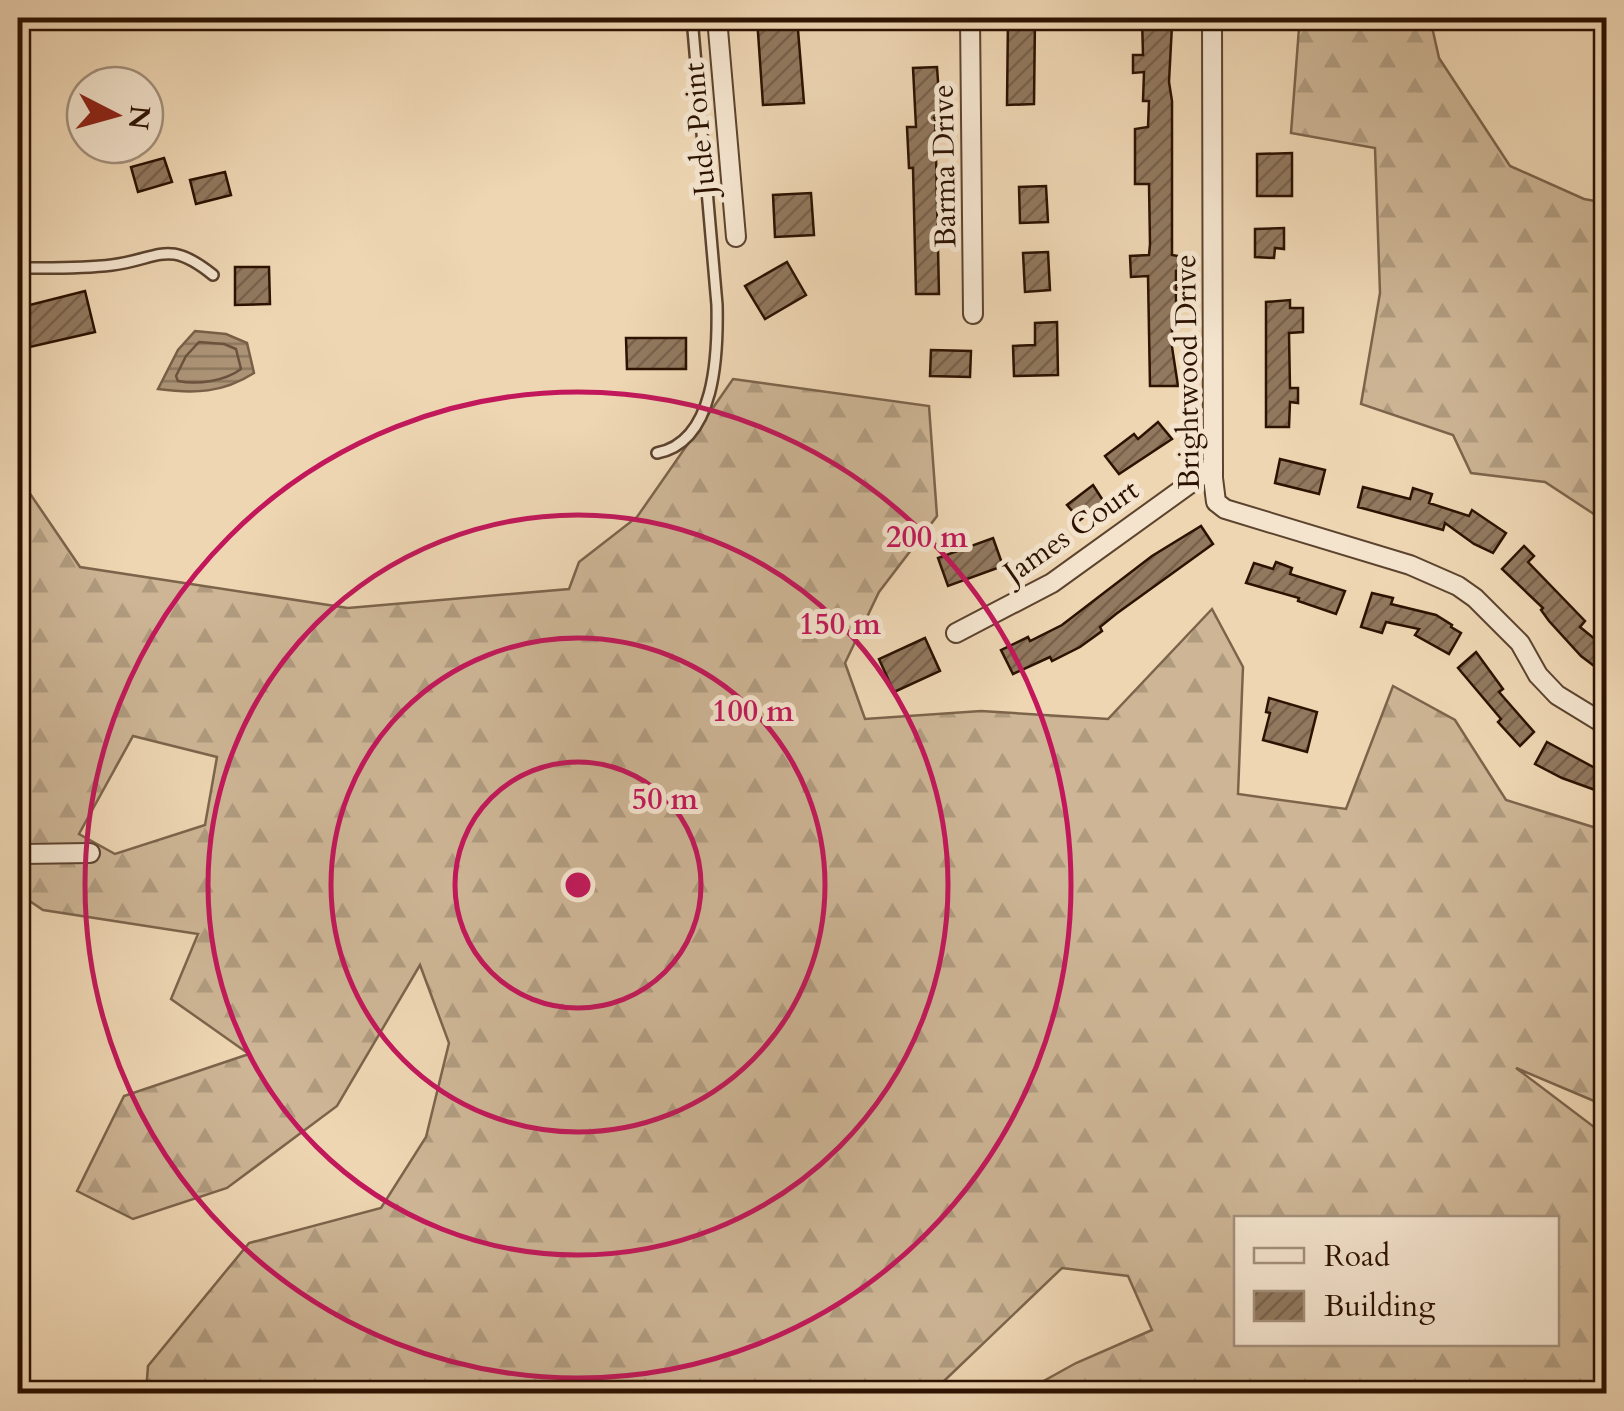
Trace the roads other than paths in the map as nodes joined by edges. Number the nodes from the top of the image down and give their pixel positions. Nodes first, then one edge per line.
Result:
1 (692, 18) edge
2 (717, 18) edge
3 (970, 18) edge
4 (1212, 18) edge
5 (736, 236) dead end
6 (18, 268) edge
7 (213, 275) dead end
8 (973, 314) dead end
9 (657, 453) dead end
10 (1213, 467) junction
11 (956, 633) dead end
12 (1606, 725) edge
13 (90, 854) dead end
14 (18, 858) edge

1 - 9 lane
2 - 5 street, Jude Point
3 - 8 street, Barma Drive
4 - 10 street, Brightwood Drive
6 - 7 lane
10 - 11 street, James Court
10 - 12 street, Brightwood Drive
13 - 14 street

